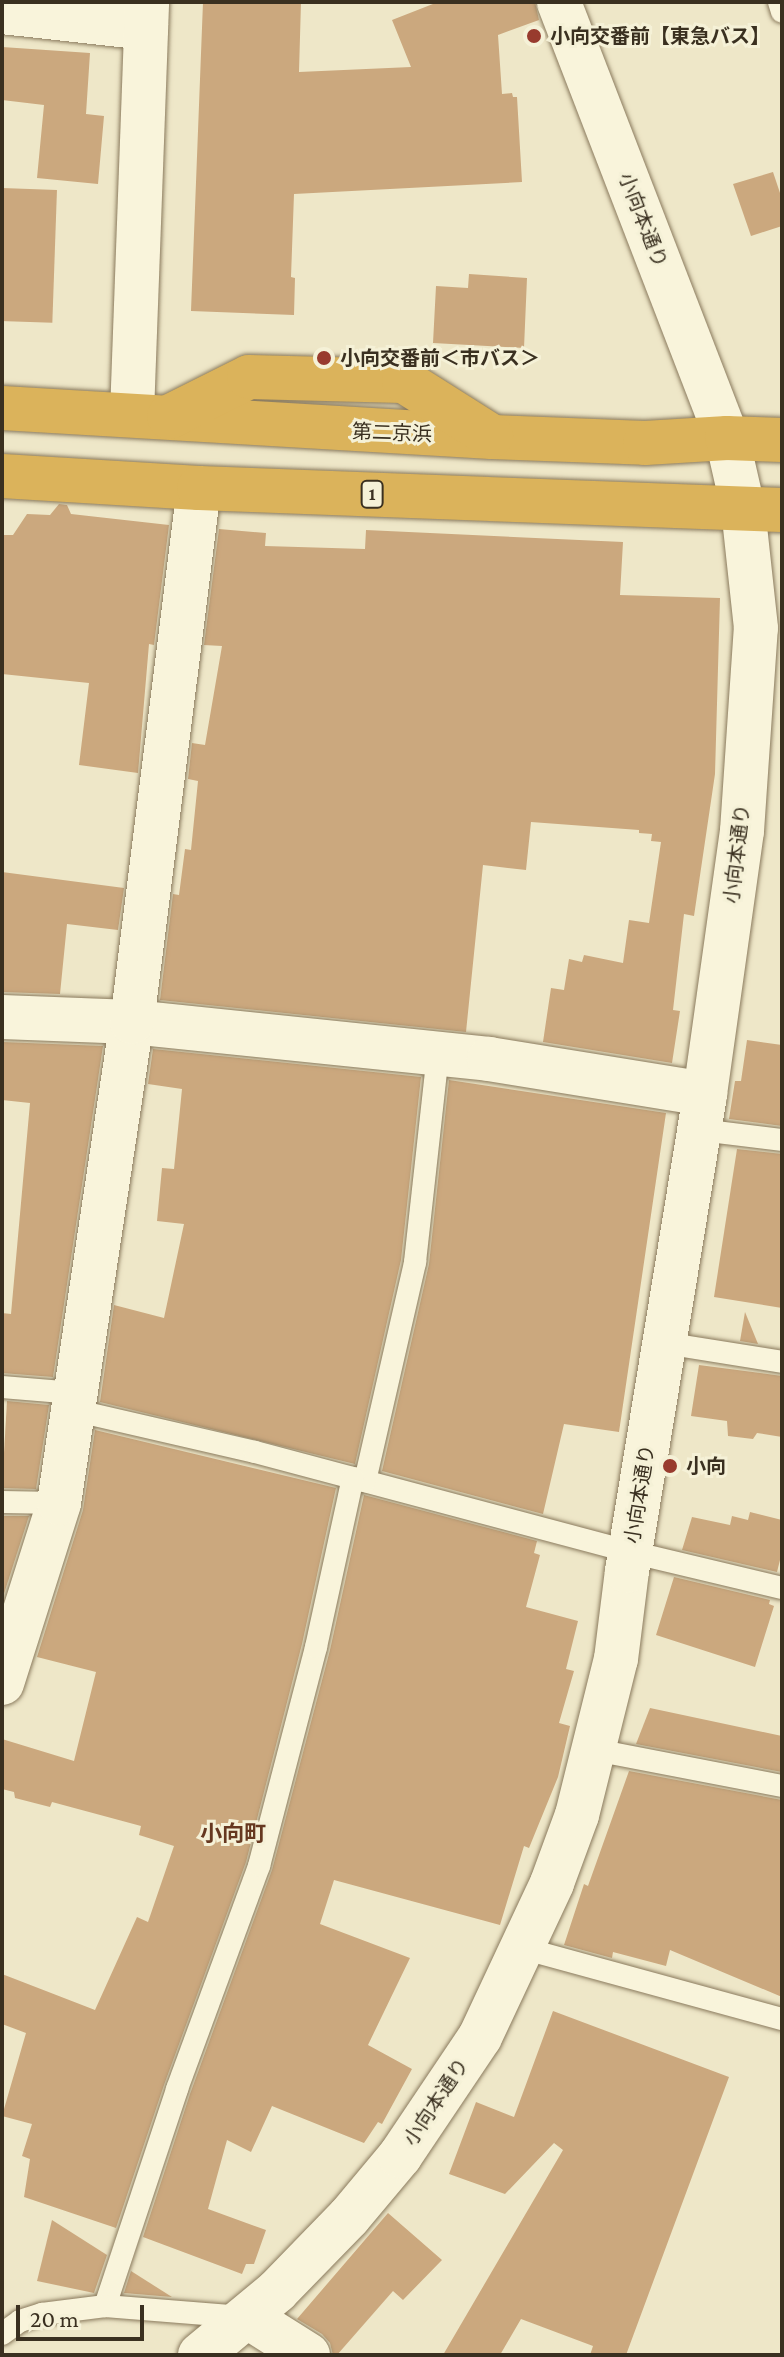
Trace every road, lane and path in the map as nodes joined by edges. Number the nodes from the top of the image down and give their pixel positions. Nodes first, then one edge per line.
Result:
1 (559, 2) edge
2 (779, 2) edge
3 (2, 12) edge
4 (782, 12) edge
5 (146, 15) edge
6 (2, 408) edge
7 (150, 416) junction
8 (727, 438) junction
9 (782, 440) edge
10 (2, 476) edge
11 (199, 488) junction
12 (762, 509) edge
13 (2, 1017) edge
14 (132, 1022) junction
15 (438, 1054) junction
16 (702, 1112) junction
17 (782, 1140) edge
18 (664, 1343) junction
19 (782, 1362) edge
20 (2, 1387) edge
21 (74, 1401) junction
22 (359, 1480) junction
23 (2, 1502) edge
24 (59, 1503) junction
25 (631, 1552) junction
26 (782, 1588) edge
27 (2, 1683) edge
28 (595, 1750) junction
29 (782, 1786) edge
30 (522, 1948) junction
31 (782, 2019) edge
32 (105, 2306) junction
33 (248, 2317) junction
34 (2, 2334) edge
35 (200, 2355) edge
36 (308, 2355) edge

1 - 8 street, 小向本通り
2 - 4 lane
3 - 5 street
5 - 7 street
6 - 7 highway, 第二京浜
7 - 8 highway, 第二京浜
8 - 9 highway, 第二京浜
8 - 12 street, 小向本通り
10 - 11 highway, 1
11 - 12 highway, 1
11 - 14 street
12 - 16 street, 小向本通り
13 - 14 street
14 - 15 street
14 - 21 street
15 - 16 street
15 - 22 lane
16 - 17 lane
16 - 18 street, 小向本通り
18 - 19 lane
18 - 25 street, 小向本通り
20 - 21 lane
21 - 22 lane
21 - 24 street
22 - 25 lane
22 - 32 lane
23 - 24 lane
24 - 27 street
25 - 26 lane
25 - 28 street, 小向本通り
28 - 29 lane
28 - 30 street, 小向本通り
30 - 31 lane
30 - 33 street, 小向本通り
32 - 33 lane
32 - 34 lane
33 - 35 street, 小向本通り
33 - 36 street

